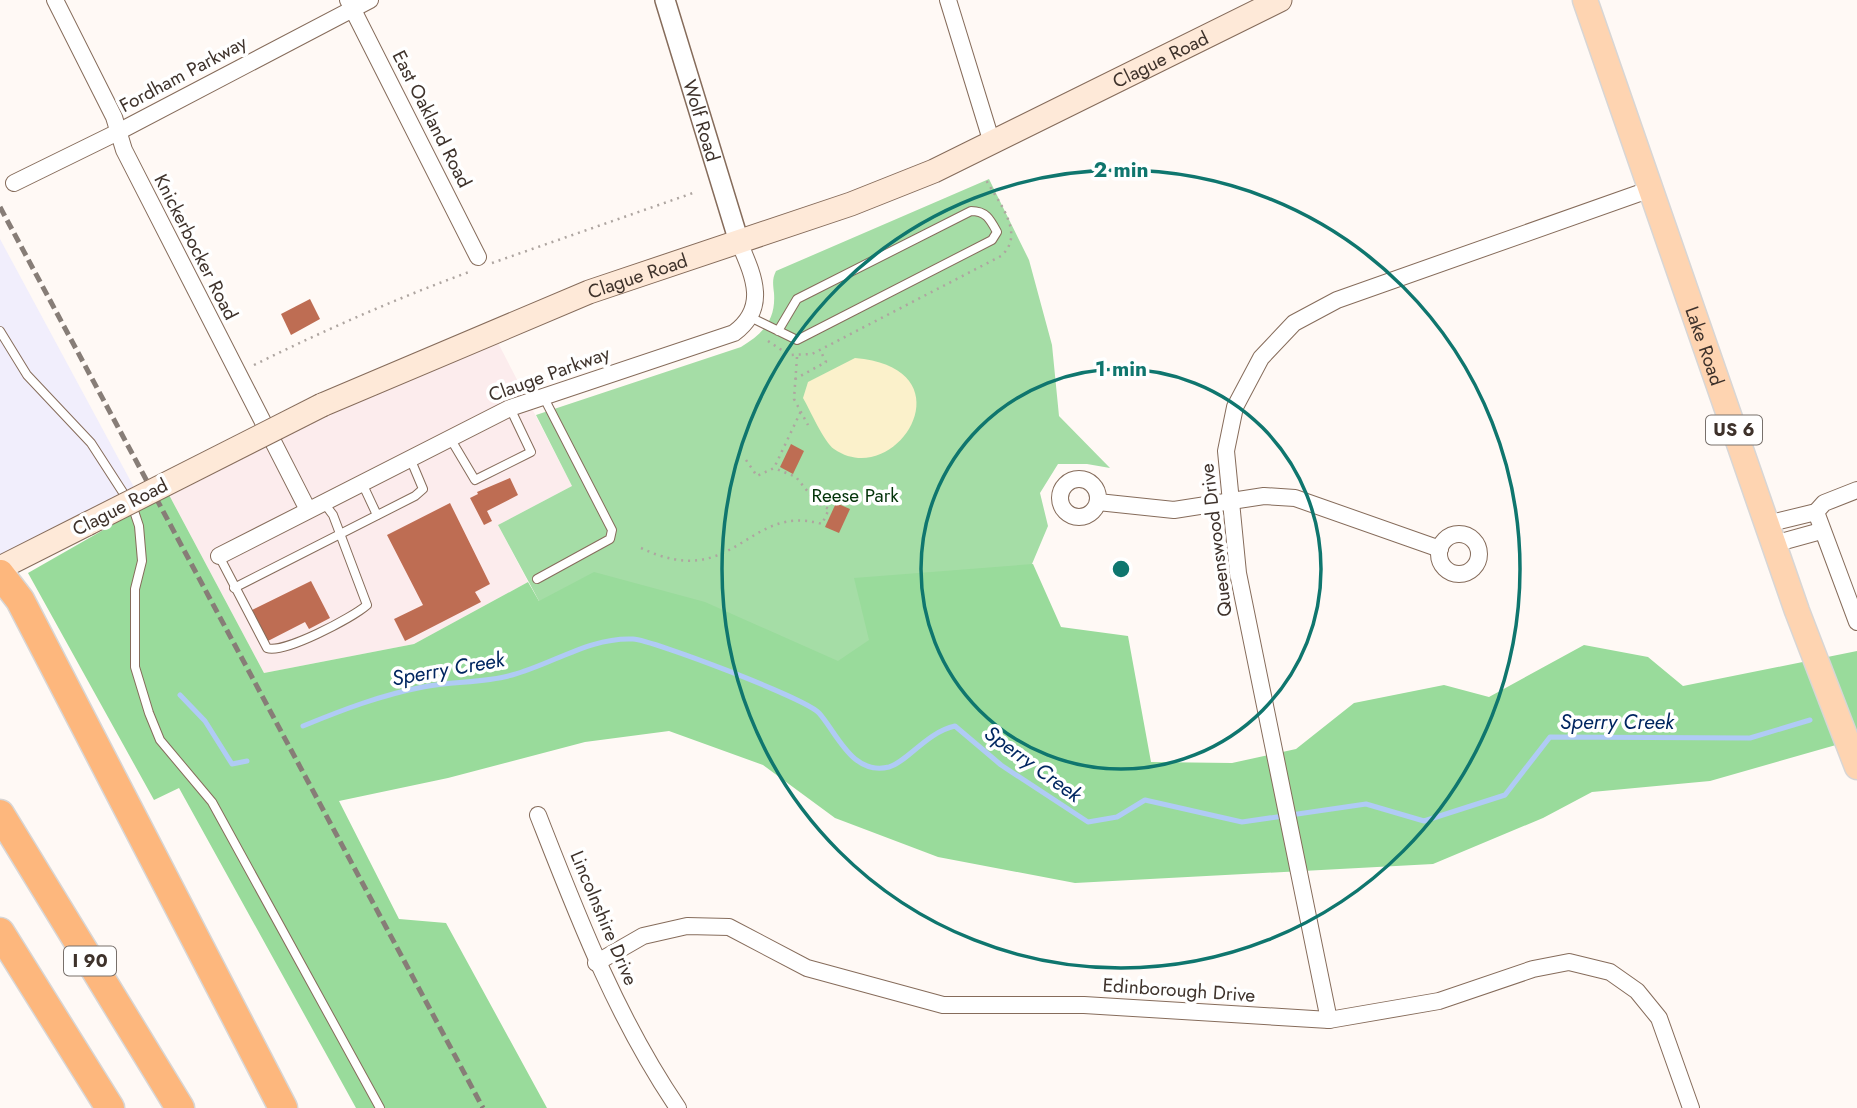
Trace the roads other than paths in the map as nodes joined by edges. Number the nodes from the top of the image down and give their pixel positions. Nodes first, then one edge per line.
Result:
1 (55, 0) edge
2 (370, 0) edge
3 (665, 0) edge
4 (948, 0) edge
5 (1279, 0) edge
6 (1585, 0) edge
7 (350, 5) edge
8 (118, 132) junction
9 (992, 143) junction
10 (14, 183) dead end
11 (1651, 189) junction
12 (740, 242) junction
13 (478, 257) dead end
14 (750, 317) junction
15 (0, 331) edge
16 (778, 331) junction
17 (542, 396) junction
18 (510, 408) junction
19 (450, 438) junction
20 (410, 458) junction
21 (362, 484) junction
22 (1857, 490) edge
23 (1098, 502) dead end
24 (1229, 502) junction
25 (324, 503) junction
26 (309, 510) junction
27 (1816, 512) junction
28 (377, 515) junction
29 (1821, 531) junction
30 (340, 533) junction
31 (1770, 534) junction
32 (1440, 549) dead end
33 (219, 556) joint
34 (0, 568) edge
35 (0, 574) edge
36 (537, 579) dead end
37 (234, 588) junction
38 (1857, 622) edge
39 (1857, 767) edge
40 (0, 814) edge
41 (538, 815) dead end
42 (0, 932) edge
43 (596, 963) junction
44 (1329, 1020) junction
45 (110, 1108) edge
46 (180, 1108) edge
47 (283, 1108) edge
48 (380, 1108) edge
49 (678, 1108) edge
50 (1691, 1108) edge

1 - 8 street, Knickerbocker Road
2 - 7 street, Fordham Parkway
3 - 12 street, Wolf Road
4 - 9 street
5 - 9 main road, Clague Road
6 - 11 main road, Lake Road / US 6
7 - 8 street, Fordham Parkway
7 - 13 street, East Oakland Road
8 - 10 street, Fordham Parkway
8 - 26 street, Knickerbocker Road
9 - 12 main road, Clague Road
11 - 24 street, Queenswood Drive
11 - 31 main road, Lake Road / US 6
12 - 14 street
12 - 34 main road, Clague Road, bridge
14 - 16 lane
14 - 17 street, Clauge Parkway
15 - 48 lane
16 - 16 lane
17 - 18 street, Clauge Parkway
17 - 36 lane
18 - 19 street, Clauge Parkway
18 - 19 lane
19 - 20 street, Clauge Parkway
20 - 21 street, Clauge Parkway
20 - 28 lane
21 - 25 street, Clauge Parkway
21 - 28 lane
22 - 27 street
23 - 24 street
24 - 32 street
24 - 44 street, Queenswood Drive
25 - 26 street, Clauge Parkway
25 - 30 lane
26 - 33 street, Clauge Parkway
27 - 29 street
27 - 31 street
28 - 30 lane
29 - 31 street
29 - 38 street
30 - 37 lane
30 - 37 lane
31 - 39 main road, Lake Road / US 6
33 - 37 lane
35 - 47 highway
40 - 46 highway, I 90
41 - 43 street, Lincolnshire Drive
42 - 45 highway
43 - 44 street, Edinborough Drive
43 - 49 street, Lincolnshire Drive
44 - 50 street, Edinborough Drive

